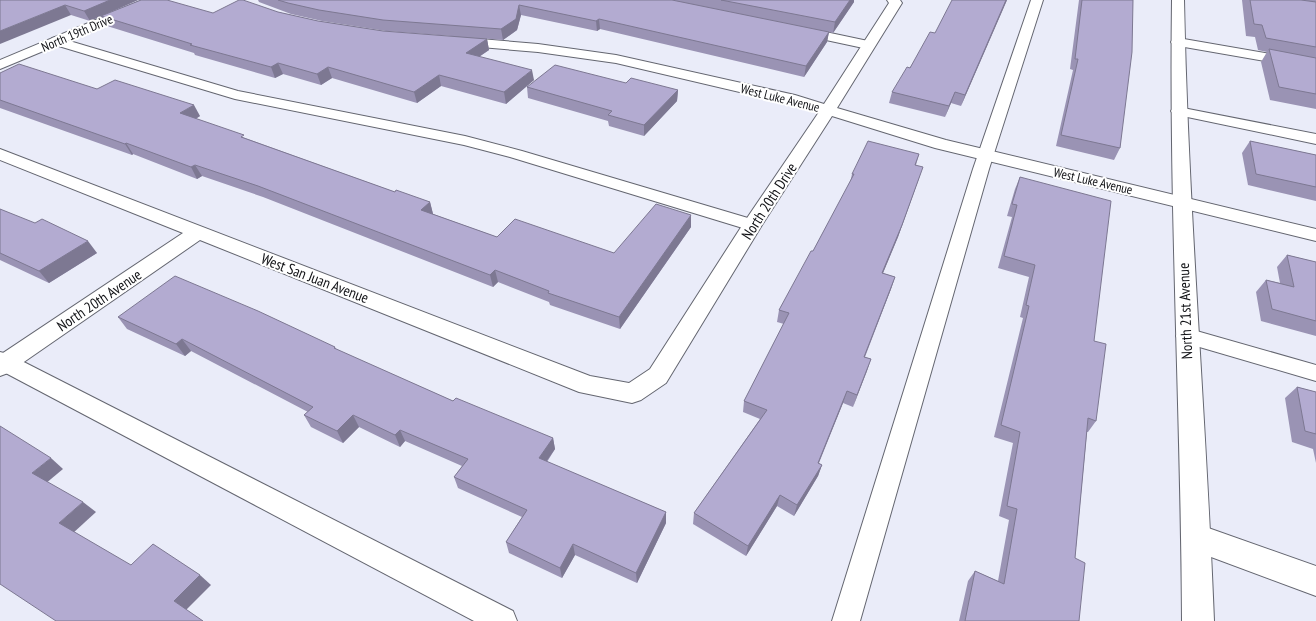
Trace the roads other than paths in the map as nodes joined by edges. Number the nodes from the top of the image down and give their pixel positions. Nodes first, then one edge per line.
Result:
1 (154, 0) edge
2 (894, 0) edge
3 (1037, 0) edge
4 (1178, 0) edge
5 (790, 28) edge
6 (440, 40) edge
7 (56, 41) junction
8 (1178, 42) junction
9 (868, 45) junction
10 (0, 66) edge
11 (1316, 66) edge
12 (828, 110) junction
13 (1178, 111) junction
14 (1316, 139) edge
15 (0, 154) edge
16 (986, 156) junction
17 (1181, 202) junction
18 (752, 225) junction
19 (198, 232) junction
20 (1316, 235) edge
21 (1186, 336) junction
22 (2, 363) edge
23 (1316, 373) edge
24 (632, 393) joint
25 (1197, 538) junction
26 (1316, 581) edge
27 (503, 621) edge
28 (846, 621) edge
29 (1198, 621) edge

1 - 7 street, North 19th Drive
2 - 9 street, North 20th Drive
3 - 16 lane
4 - 8 street, North 21st Avenue
5 - 9 lane
6 - 12 street, West Luke Avenue
7 - 10 street, North 19th Drive
7 - 18 lane
8 - 11 street
8 - 13 street, North 21st Avenue
9 - 12 street, North 20th Drive
12 - 16 street, West Luke Avenue
12 - 18 street, North 20th Drive
13 - 14 lane
13 - 17 street, North 21st Avenue
15 - 19 street, West San Juan Avenue
16 - 17 street, West Luke Avenue
16 - 28 lane
17 - 20 street, West Luke Avenue
17 - 21 street, North 21st Avenue
18 - 24 street, North 20th Drive
19 - 22 street, North 20th Avenue
19 - 24 street, West San Juan Avenue
21 - 23 lane
21 - 25 street, North 21st Avenue
22 - 27 lane
25 - 26 street
25 - 29 street, North 21st Avenue

